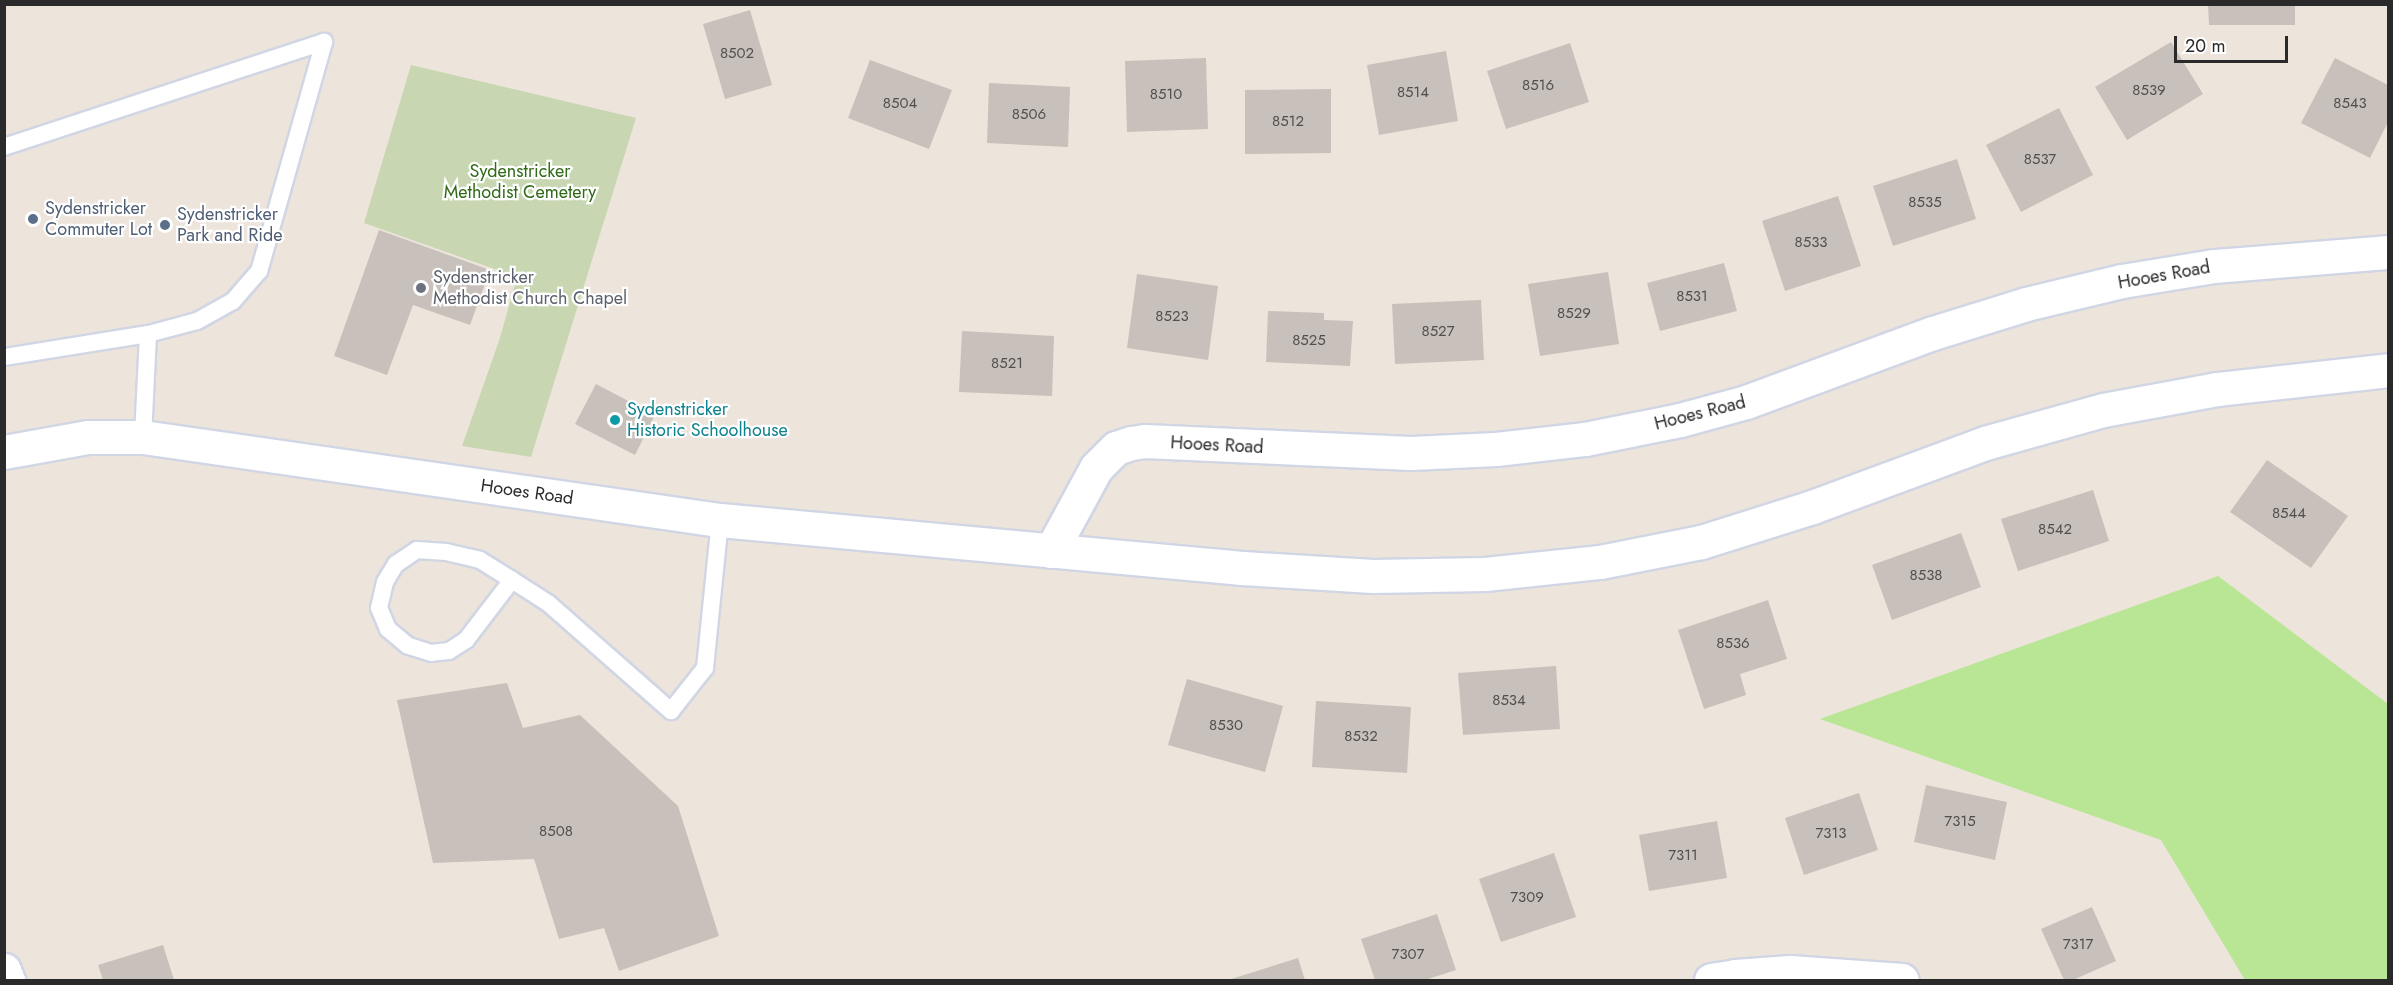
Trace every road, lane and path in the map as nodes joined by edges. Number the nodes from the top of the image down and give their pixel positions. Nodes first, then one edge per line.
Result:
1 (4, 147) edge
2 (2388, 252) edge
3 (148, 334) junction
4 (4, 357) edge
5 (2388, 370) edge
6 (143, 437) junction
7 (4, 452) edge
8 (720, 520) junction
9 (1051, 551) junction
10 (512, 580) junction
11 (4, 970) edge
12 (8, 981) edge
13 (1711, 981) edge
14 (1902, 981) edge

1 - 3 lane
2 - 9 street, Hooes Road
3 - 4 lane
3 - 6 lane
5 - 9 street, Hooes Road
6 - 7 street, Hooes Road
6 - 8 street, Hooes Road
8 - 9 street, Hooes Road
8 - 10 lane
10 - 10 lane
11 - 12 street
13 - 14 street

